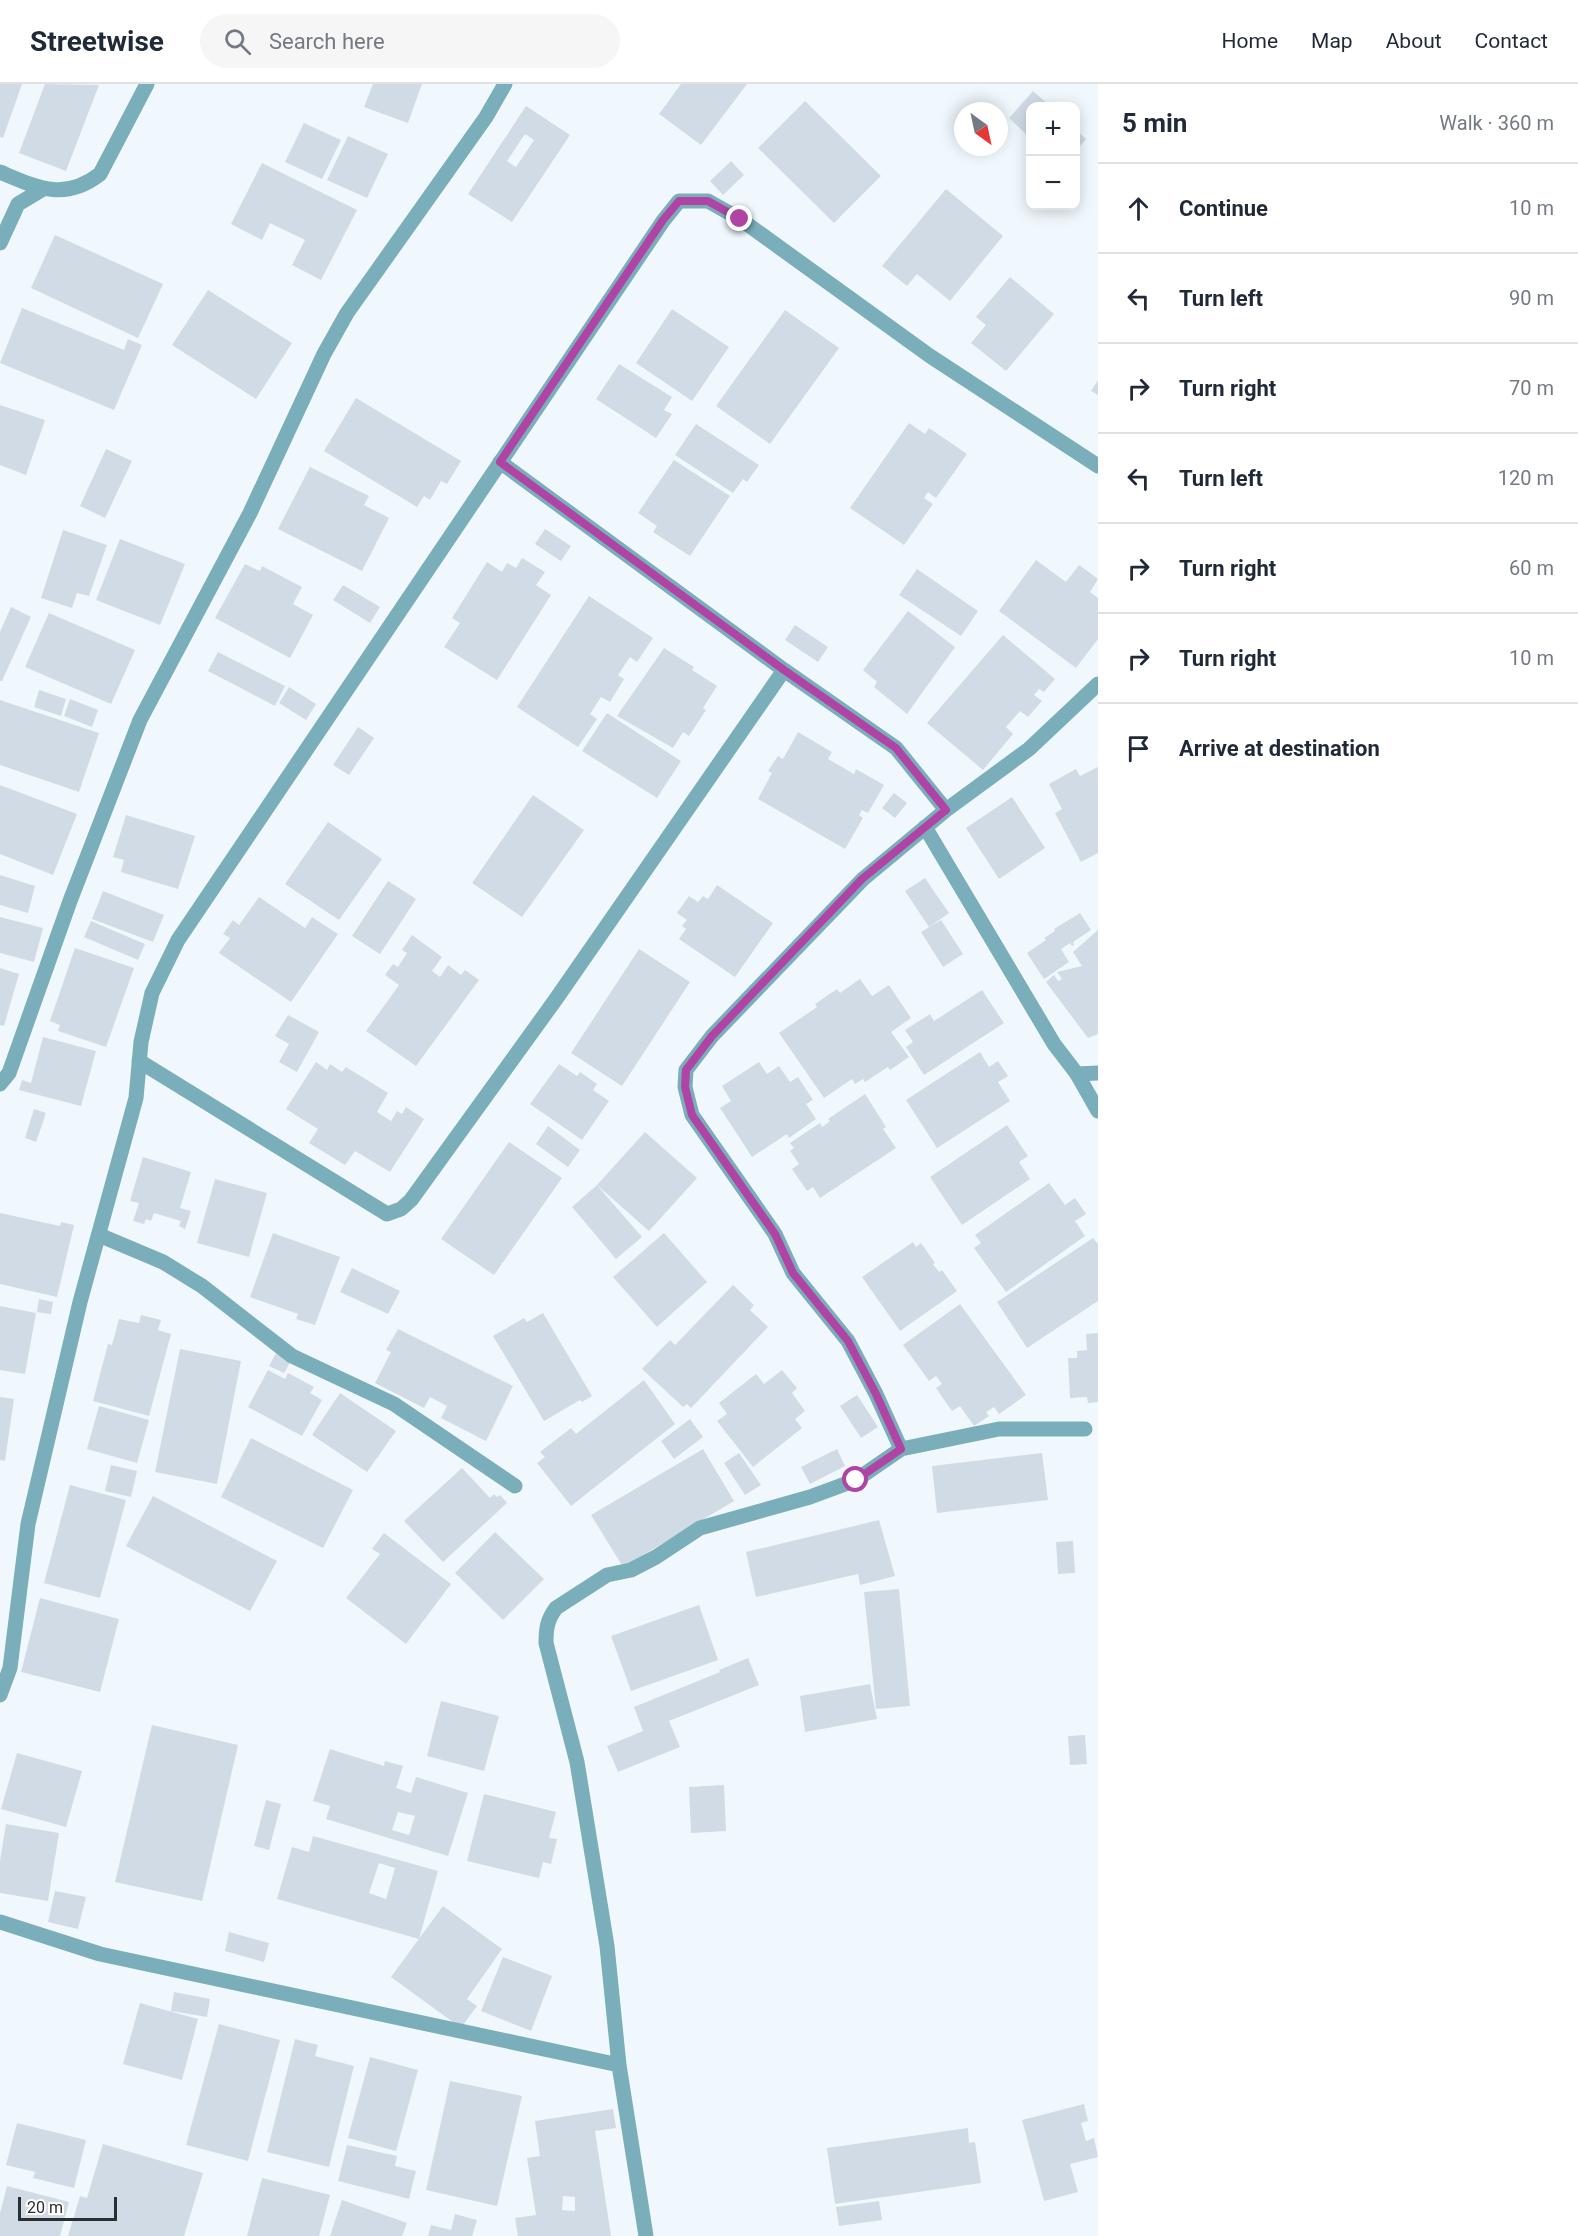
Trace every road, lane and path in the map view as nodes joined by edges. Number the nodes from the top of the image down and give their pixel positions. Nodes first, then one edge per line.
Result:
1 (147, 84) edge
2 (505, 84) edge
3 (0, 172) edge
4 (43, 189) junction
5 (0, 243) edge
6 (500, 462) junction
7 (1098, 466) edge
8 (784, 670) junction
9 (1098, 684) edge
10 (946, 810) junction
11 (925, 827) junction
12 (139, 1061) junction
13 (1098, 1073) edge
14 (1077, 1074) junction
15 (0, 1084) edge
16 (1098, 1111) edge
17 (99, 1235) junction
18 (1085, 1429) dead end
19 (901, 1449) junction
20 (515, 1486) dead end
21 (0, 1695) edge
22 (0, 1922) edge
23 (619, 2065) junction
24 (646, 2236) edge

1 - 4 street
2 - 15 street
3 - 4 street
4 - 5 street
6 - 7 street
6 - 8 street
6 - 12 street
8 - 10 street
8 - 12 street
9 - 10 street
10 - 11 street
11 - 14 street
11 - 19 street
12 - 17 street
13 - 14 street
14 - 16 street
17 - 20 street
17 - 21 street
18 - 19 street
19 - 23 street
22 - 23 street
23 - 24 street

